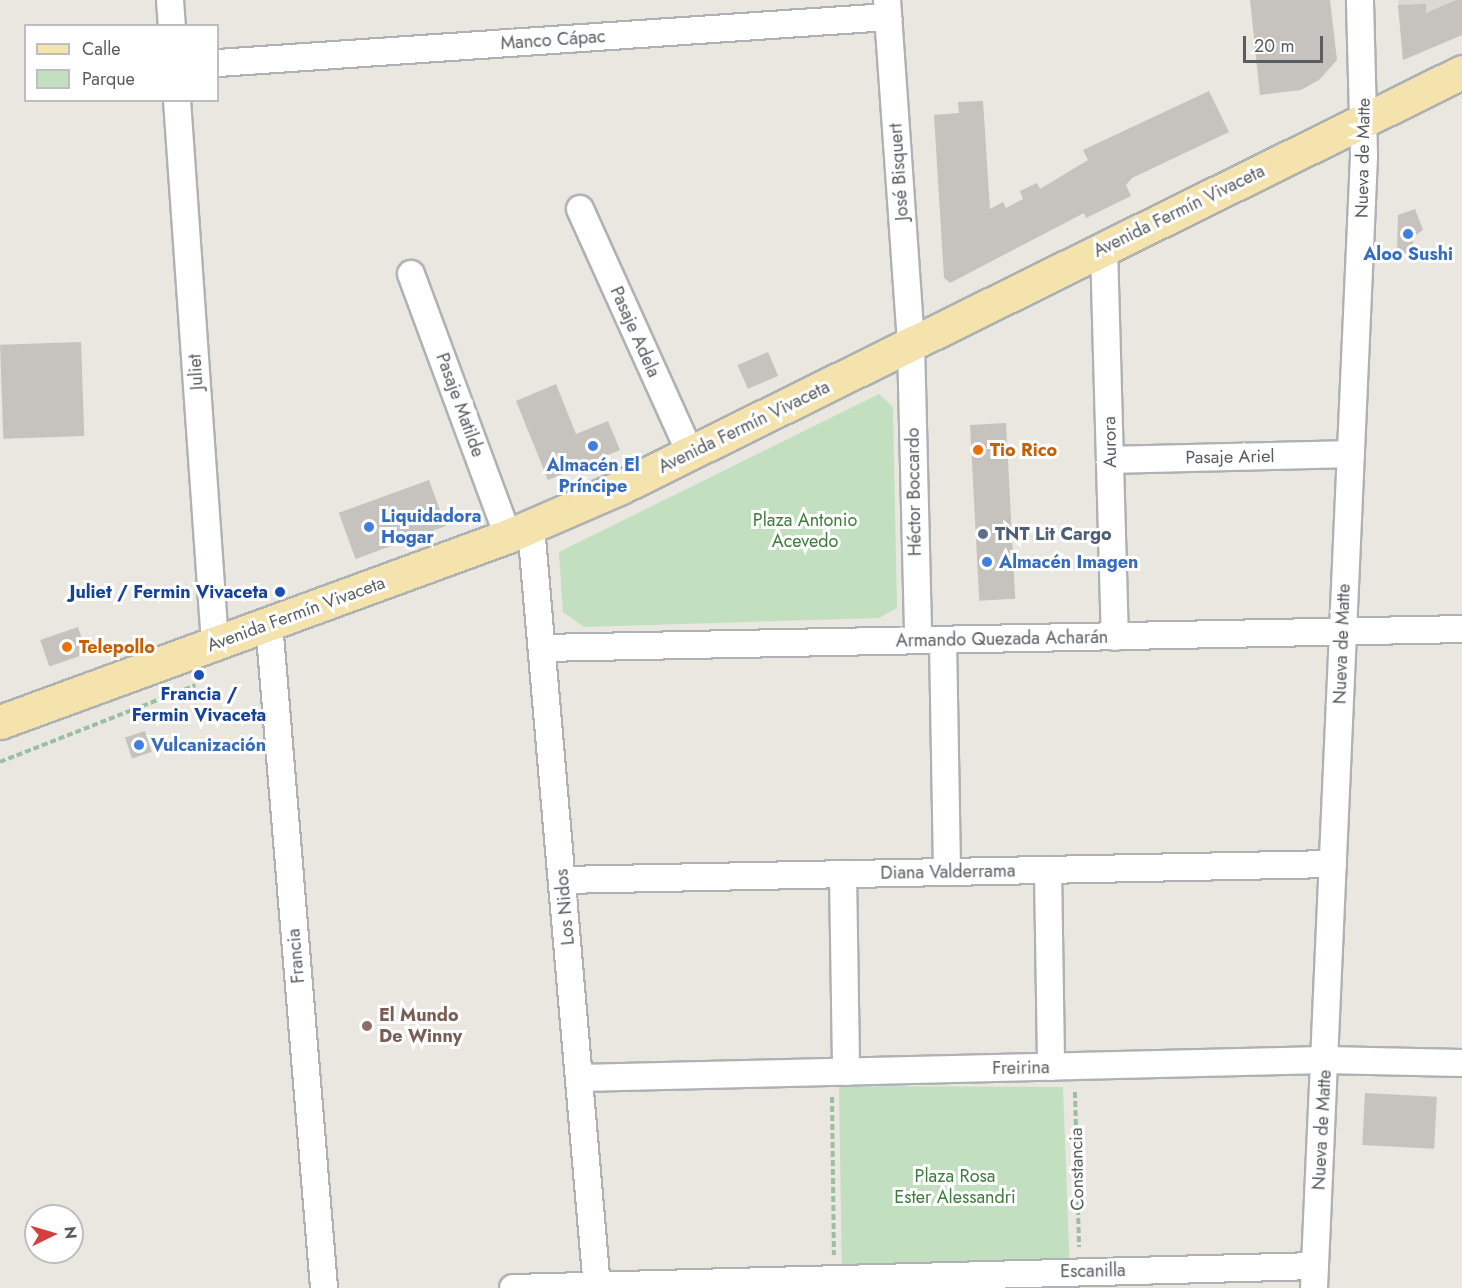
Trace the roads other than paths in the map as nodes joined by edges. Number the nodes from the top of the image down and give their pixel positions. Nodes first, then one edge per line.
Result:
1 (170, 0) edge
2 (1360, 0) edge
3 (887, 9) edge
4 (172, 24) edge
5 (219, 63) edge
6 (1462, 72) edge
7 (177, 102) edge
8 (1365, 119) junction
9 (580, 209) dead end
10 (1104, 248) junction
11 (411, 274) dead end
12 (911, 344) junction
13 (1351, 454) junction
14 (691, 455) junction
15 (1110, 460) junction
16 (520, 532) junction
17 (269, 623) junction
18 (1462, 628) edge
19 (1343, 632) junction
20 (1115, 637) junction
21 (918, 640) junction
22 (943, 640) junction
23 (215, 643) junction
24 (542, 648) junction
25 (0, 722) edge
26 (1334, 864) junction
27 (1048, 870) junction
28 (947, 872) junction
29 (843, 874) junction
30 (562, 880) junction
31 (1325, 1060) junction
32 (1462, 1063) edge
33 (1063, 1066) junction
34 (839, 1072) junction
35 (580, 1078) junction
36 (1314, 1277) edge
37 (597, 1285) edge
38 (324, 1288) edge
39 (513, 1288) edge

1 - 4 street
2 - 8 street, Nueva de Matte
3 - 5 street, Manco Cápac
3 - 12 street, José Bisquert
6 - 8 main road, Avenida Fermín Vivaceta
7 - 23 street, Juliet
8 - 10 main road, Avenida Fermín Vivaceta
8 - 13 street, Nueva de Matte
9 - 14 street, Pasaje Adela
10 - 12 main road, Avenida Fermín Vivaceta
10 - 15 street, Aurora
11 - 16 street, Pasaje Matilde
12 - 14 main road, Avenida Fermín Vivaceta
12 - 21 street, Héctor Boccardo
13 - 15 street, Pasaje Ariel
13 - 19 street, Nueva de Matte
14 - 16 main road, Avenida Fermín Vivaceta
15 - 20 street, Aurora
16 - 17 main road, Avenida Fermín Vivaceta
16 - 24 street, Los Nidos
17 - 23 main road, Avenida Fermín Vivaceta
17 - 38 street, Francia
18 - 19 street, Armando Quezada Acharán
19 - 20 street, Armando Quezada Acharán
19 - 26 street, Nueva de Matte
20 - 22 street, Armando Quezada Acharán
21 - 22 street, Armando Quezada Acharán
21 - 24 street, Armando Quezada Acharán
22 - 28 street
23 - 25 main road, Avenida Fermín Vivaceta
24 - 30 street, Los Nidos
26 - 27 street, Diana Valderrama
26 - 31 street, Nueva de Matte
27 - 28 street, Diana Valderrama
27 - 33 street
28 - 29 street, Diana Valderrama
29 - 30 street, Diana Valderrama
29 - 34 street
30 - 35 street, Los Nidos
31 - 32 street, Freirina
31 - 33 street, Freirina
31 - 36 street, Nueva de Matte
33 - 34 street, Freirina
34 - 35 street, Freirina
35 - 37 street, Los Nidos
36 - 37 street, Escanilla
37 - 39 street, Escanilla

